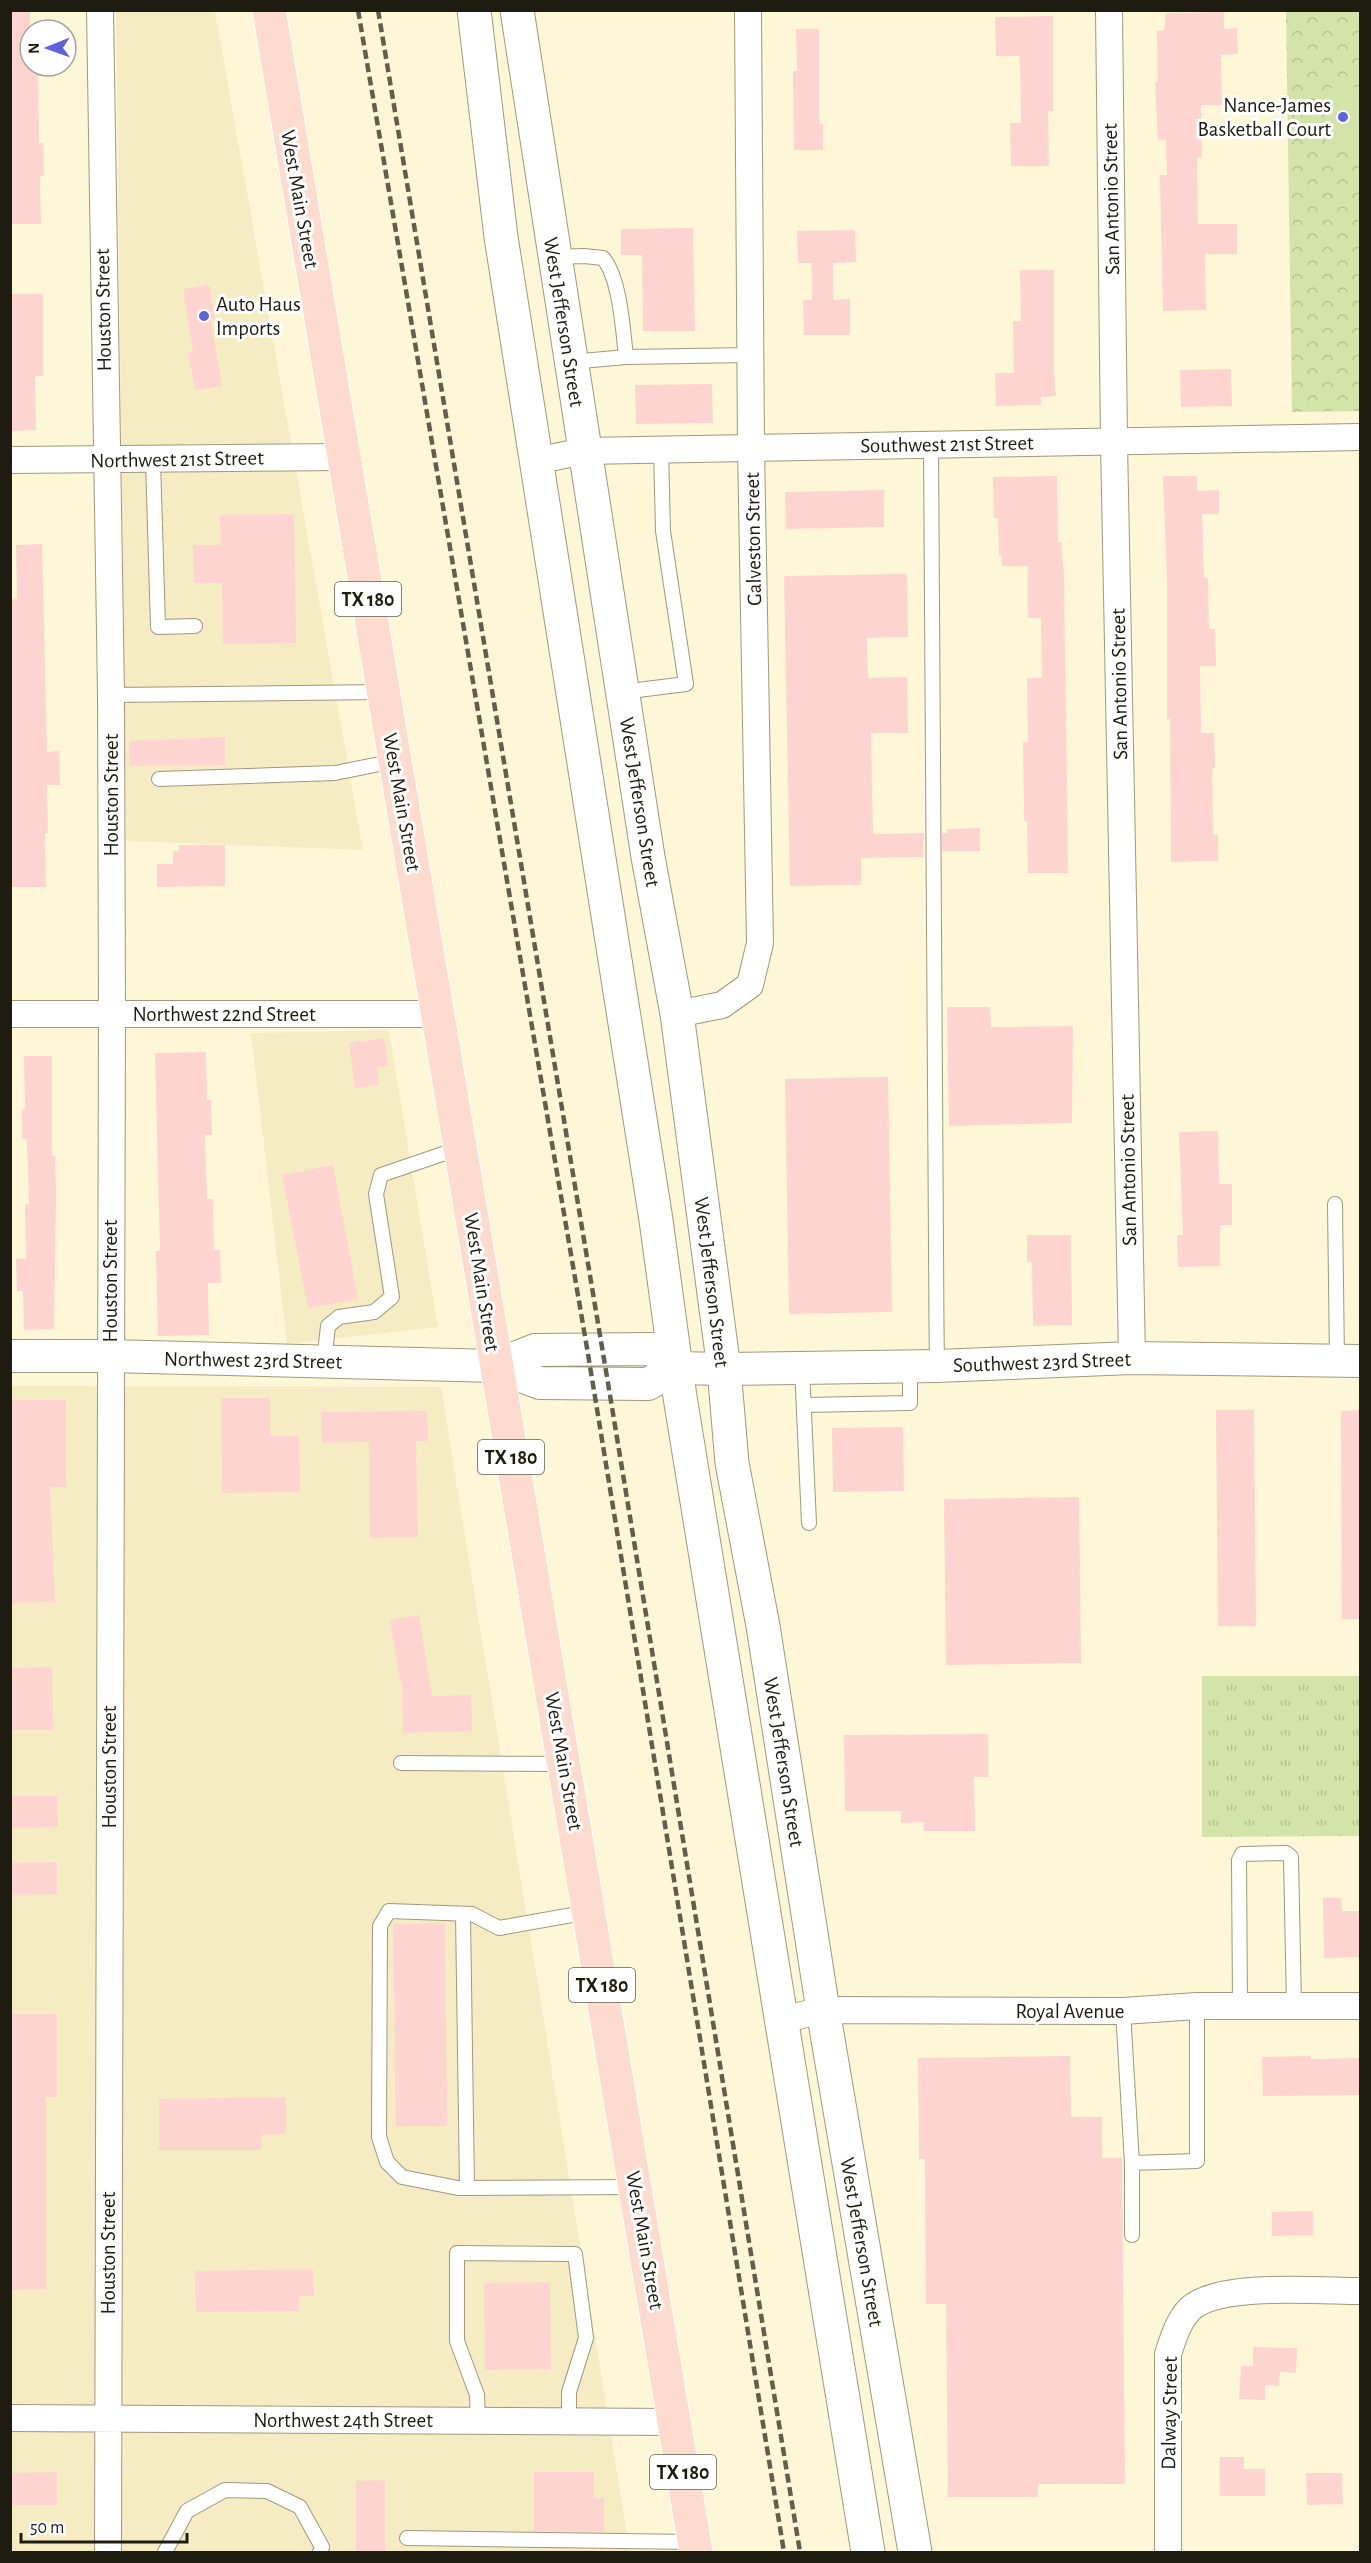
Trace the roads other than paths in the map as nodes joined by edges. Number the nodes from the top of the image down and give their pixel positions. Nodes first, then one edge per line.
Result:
1 (99, 10) edge
2 (269, 10) edge
3 (474, 10) edge
4 (517, 10) edge
5 (748, 10) edge
6 (1109, 10) edge
7 (555, 257) junction
8 (750, 355) junction
9 (626, 357) junction
10 (571, 362) junction
11 (1360, 437) edge
12 (1114, 442) junction
13 (930, 444) junction
14 (751, 447) junction
15 (661, 449) junction
16 (584, 451) junction
17 (344, 457) junction
18 (10, 460) edge
19 (153, 460) junction
20 (105, 461) junction
21 (535, 461) junction
22 (195, 626) dead end
23 (384, 692) junction
24 (622, 692) junction
25 (111, 695) junction
26 (395, 761) junction
27 (159, 779) dead end
28 (112, 1013) junction
29 (10, 1014) edge
30 (438, 1014) junction
31 (677, 1014) junction
32 (460, 1148) junction
33 (1335, 1204) dead end
34 (10, 1356) edge
35 (110, 1356) junction
36 (1132, 1358) junction
37 (1349, 1361) edge
38 (324, 1362) junction
39 (495, 1366) junction
40 (924, 1366) junction
41 (676, 1368) junction
42 (802, 1368) junction
43 (724, 1369) junction
44 (804, 1405) junction
45 (809, 1522) dead end
46 (775, 1700) junction
47 (732, 1710) junction
48 (401, 1763) dead end
49 (565, 1764) junction
50 (589, 1912) junction
51 (463, 1914) junction
52 (1197, 2006) junction
53 (1240, 2006) junction
54 (1294, 2006) junction
55 (1360, 2006) edge
56 (823, 2010) junction
57 (1123, 2011) junction
58 (782, 2020) junction
59 (1131, 2163) junction
60 (636, 2187) junction
61 (468, 2188) junction
62 (1132, 2235) dead end
63 (1360, 2291) edge
64 (10, 2418) edge
65 (108, 2418) junction
66 (478, 2421) junction
67 (569, 2422) junction
68 (675, 2422) junction
69 (407, 2538) dead end
70 (559, 2546) edge
71 (695, 2547) edge
72 (108, 2553) edge
73 (165, 2553) edge
74 (320, 2553) edge
75 (868, 2553) edge
76 (915, 2553) edge
77 (1168, 2553) edge

1 - 20 street, Houston Street
2 - 17 main road, West Main Street / TX 180
3 - 21 main road, West Jefferson Street
4 - 7 main road, West Jefferson Street
5 - 8 street, Galveston Street
6 - 12 street, San Antonio Street
7 - 9 lane
7 - 10 main road, West Jefferson Street
8 - 9 lane
8 - 14 street, Galveston Street
9 - 10 lane
10 - 16 main road, West Jefferson Street
11 - 12 street, Southwest 21st Street
12 - 13 street, Southwest 21st Street
12 - 36 street, San Antonio Street
13 - 14 street, Southwest 21st Street
13 - 40 lane
14 - 15 street, Southwest 21st Street
14 - 31 street, Galveston Street
15 - 16 street, Southwest 21st Street
15 - 24 lane
16 - 21 street, Southwest 21st Street
16 - 24 main road, West Jefferson Street
17 - 19 street, Northwest 21st Street
17 - 23 main road, West Main Street / TX 180
18 - 20 street, Northwest 21st Street
19 - 20 street, Northwest 21st Street
19 - 22 lane
20 - 25 street, Houston Street
21 - 41 main road, West Jefferson Street
23 - 25 lane
23 - 26 main road, West Main Street / TX 180
24 - 31 main road, West Jefferson Street
25 - 28 street, Houston Street
26 - 27 lane
26 - 30 main road, West Main Street / TX 180
28 - 29 street, Northwest 22nd Street
28 - 30 street, Northwest 22nd Street
28 - 35 street, Houston Street
30 - 32 main road, West Main Street / TX 180
31 - 43 main road, West Jefferson Street
32 - 38 lane
32 - 39 main road, West Main Street / TX 180
33 - 37 lane
34 - 35 street, Northwest 23rd Street
35 - 38 street, Northwest 23rd Street
35 - 65 street, Houston Street
36 - 37 street, Southwest 23rd Street
36 - 40 street, Southwest 23rd Street
38 - 39 street, Northwest 23rd Street
39 - 41 street, Northwest 23rd Street
39 - 49 main road, West Main Street / TX 180
40 - 42 street, Southwest 23rd Street
40 - 44 lane
41 - 43 street
41 - 47 main road, West Jefferson Street
42 - 43 street, Southwest 23rd Street
42 - 44 lane
43 - 46 main road, West Jefferson Street
44 - 45 lane
46 - 47 main road
46 - 56 main road, West Jefferson Street
47 - 58 main road, West Jefferson Street
48 - 49 lane
49 - 50 main road, West Main Street / TX 180
50 - 51 lane
50 - 60 main road, West Main Street / TX 180
51 - 61 lane
51 - 61 lane
52 - 53 street, Royal Avenue
52 - 57 street, Royal Avenue
52 - 59 lane
53 - 54 street, Royal Avenue
53 - 54 lane
54 - 55 street, Royal Avenue
56 - 57 street, Royal Avenue
56 - 58 street, Royal Avenue
56 - 76 main road, West Jefferson Street
57 - 59 lane
58 - 75 main road, West Jefferson Street
59 - 62 lane
60 - 61 lane
60 - 68 main road, West Main Street / TX 180
63 - 77 street, Dalway Street
64 - 65 street, Northwest 24th Street
65 - 66 street, Northwest 24th Street
65 - 72 street, Houston Street
66 - 67 street, Northwest 24th Street
66 - 67 lane
67 - 68 street, Northwest 24th Street
68 - 71 main road, West Main Street / TX 180
69 - 70 lane
70 - 71 lane
73 - 74 lane

